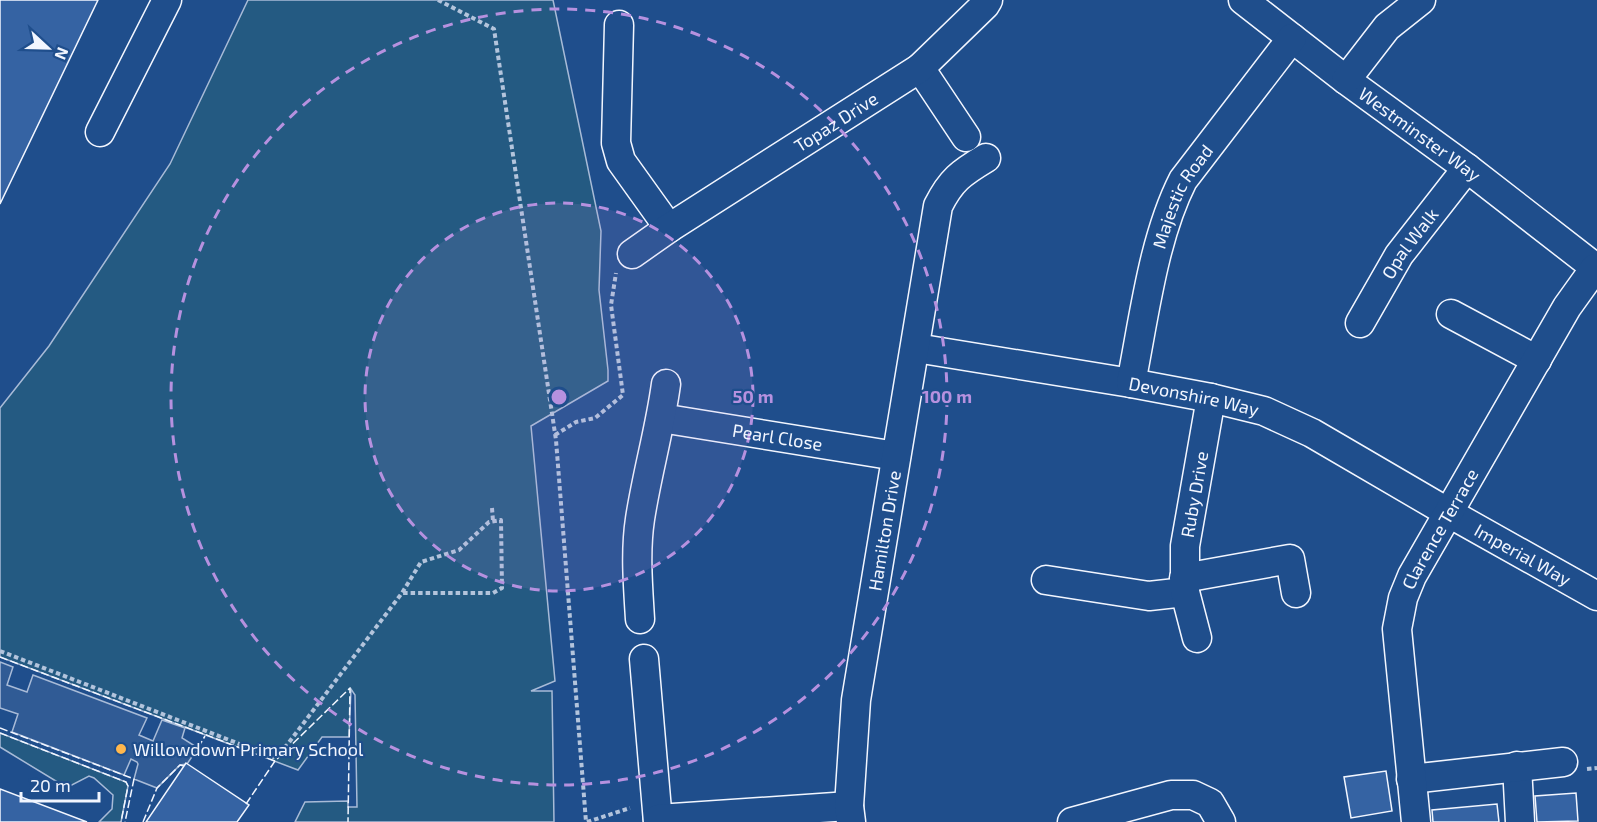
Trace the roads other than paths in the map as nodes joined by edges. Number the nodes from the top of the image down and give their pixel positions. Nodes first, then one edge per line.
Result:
1 (168, 0) edge
2 (988, 0) edge
3 (1243, 0) edge
4 (1420, 0) edge
5 (618, 25) dead end
6 (1292, 38) junction
7 (920, 68) junction
8 (1346, 80) junction
9 (100, 132) dead end
10 (966, 137) dead end
11 (986, 158) dead end
12 (1467, 168) junction
13 (669, 228) junction
14 (632, 254) road end
15 (1596, 268) edge
16 (1451, 314) dead end
17 (1360, 323) dead end
18 (916, 348) junction
19 (1537, 360) junction
20 (1131, 383) junction
21 (666, 384) dead end
22 (1211, 398) junction
23 (661, 418) junction
24 (896, 456) junction
25 (1449, 513) junction
26 (1046, 580) dead end
27 (1184, 585) junction
28 (1296, 593) dead end
29 (1597, 596) edge
30 (640, 620) dead end
31 (1197, 638) dead end
32 (644, 659) dead end
33 (1563, 762) dead end
34 (1517, 766) junction
35 (1411, 780) junction
36 (657, 806) edge
37 (850, 814) edge
38 (1520, 819) edge
39 (1072, 822) edge
40 (1221, 822) edge
41 (1416, 822) edge

1 - 9 street
2 - 7 street, Topaz Drive
3 - 6 street, Westminster Way
4 - 8 street
5 - 13 street
6 - 8 street, Westminster Way
6 - 20 street, Majestic Road
7 - 10 street
7 - 13 street, Topaz Drive
8 - 12 street, Westminster Way
11 - 18 street, Hamilton Drive
12 - 15 street, Westminster Way
12 - 17 street, Opal Walk
13 - 14 street, Topaz Drive
15 - 19 street, Clarence Terrace
16 - 19 street
18 - 20 street, Devonshire Way
18 - 24 street, Hamilton Drive
19 - 25 street, Clarence Terrace
20 - 22 street, Devonshire Way
21 - 23 street
22 - 25 street, Devonshire Way
22 - 27 street, Ruby Drive
23 - 24 street, Pearl Close
23 - 30 street
24 - 37 street, Hamilton Drive
25 - 29 street, Imperial Way
25 - 35 street, Clarence Terrace
26 - 27 street
27 - 28 street
27 - 31 street, Ruby Drive
32 - 36 street
33 - 34 street
34 - 35 street
34 - 38 street
35 - 41 street, Clarence Terrace
36 - 37 street
39 - 40 street

